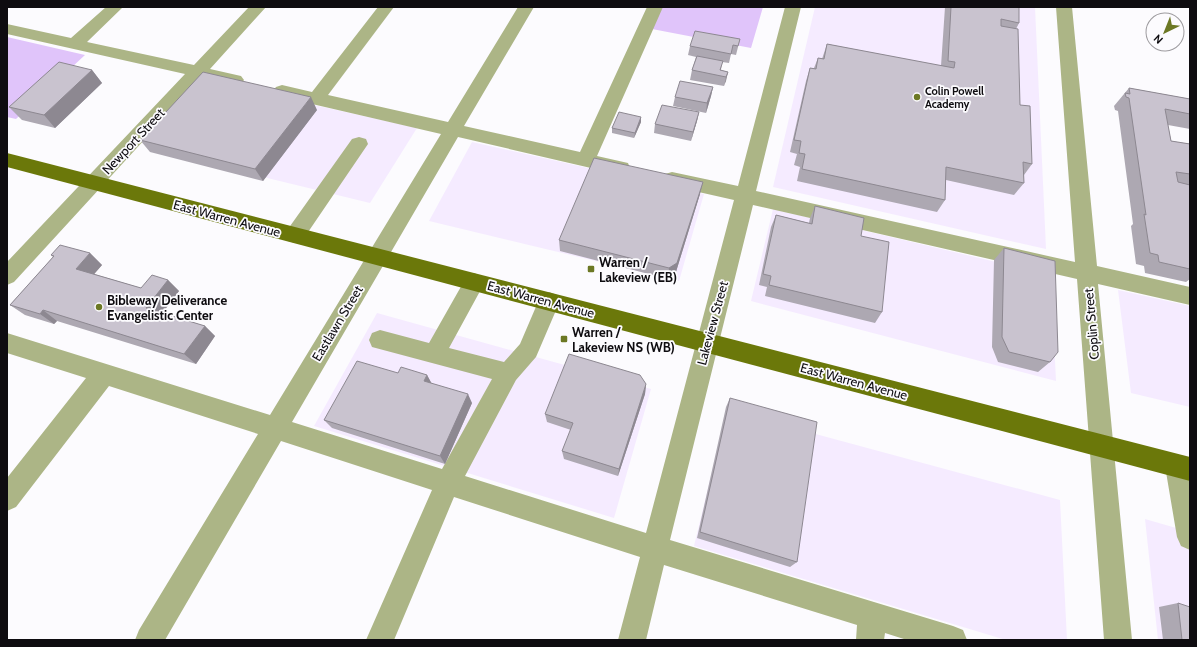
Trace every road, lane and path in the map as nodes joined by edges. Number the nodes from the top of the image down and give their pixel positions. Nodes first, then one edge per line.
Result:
1 (115, 7) edge
2 (258, 7) edge
3 (386, 7) edge
4 (526, 7) edge
5 (655, 7) edge
6 (793, 7) edge
7 (1064, 7) edge
8 (7, 29) edge
9 (74, 44) junction
10 (198, 71) junction
11 (316, 99) junction
12 (452, 131) junction
13 (359, 144) dead end
14 (7, 160) edge
15 (586, 160) junction
16 (94, 183) junction
17 (746, 196) junction
18 (295, 235) junction
19 (377, 257) junction
20 (1087, 273) junction
21 (7, 276) edge
22 (474, 282) junction
23 (1190, 296) edge
24 (549, 302) junction
25 (380, 340) dead end
26 (7, 343) edge
27 (707, 343) junction
28 (434, 354) junction
29 (508, 373) junction
30 (104, 374) junction
31 (275, 428) junction
32 (1102, 446) junction
33 (1184, 468) edge
34 (448, 483) junction
35 (7, 498) edge
36 (1190, 537) edge
37 (655, 549) junction
38 (871, 628) edge
39 (148, 640) edge
40 (380, 640) edge
41 (632, 640) edge
42 (953, 640) edge
43 (1118, 640) edge

1 - 9 street
2 - 10 street, Newport Street
3 - 11 street
4 - 12 street, Eastlawn Street
5 - 15 street
6 - 17 street, Lakeview Street
7 - 20 street, Coplin Street
8 - 9 street
9 - 10 street
10 - 11 street
10 - 16 street, Newport Street
11 - 12 street
12 - 15 street
12 - 19 street, Eastlawn Street
13 - 18 street
14 - 16 main road, East Warren Avenue
15 - 17 street
16 - 18 main road, East Warren Avenue
16 - 21 street, Newport Street
17 - 20 street
17 - 27 street, Lakeview Street
18 - 19 main road, East Warren Avenue
19 - 22 main road, East Warren Avenue
19 - 31 street, Eastlawn Street
20 - 23 street
20 - 32 street, Coplin Street
22 - 24 main road, East Warren Avenue
22 - 28 street
24 - 27 main road, East Warren Avenue
24 - 29 street
25 - 28 street
26 - 30 street
27 - 32 main road, East Warren Avenue
27 - 37 street, Lakeview Street
28 - 29 street
29 - 34 street
30 - 31 street
30 - 35 street
31 - 34 street
31 - 39 street, Eastlawn Street
32 - 33 main road, East Warren Avenue
32 - 43 street, Coplin Street
33 - 36 street
34 - 37 street
34 - 40 street
37 - 38 street
37 - 41 street, Lakeview Street
38 - 42 street

